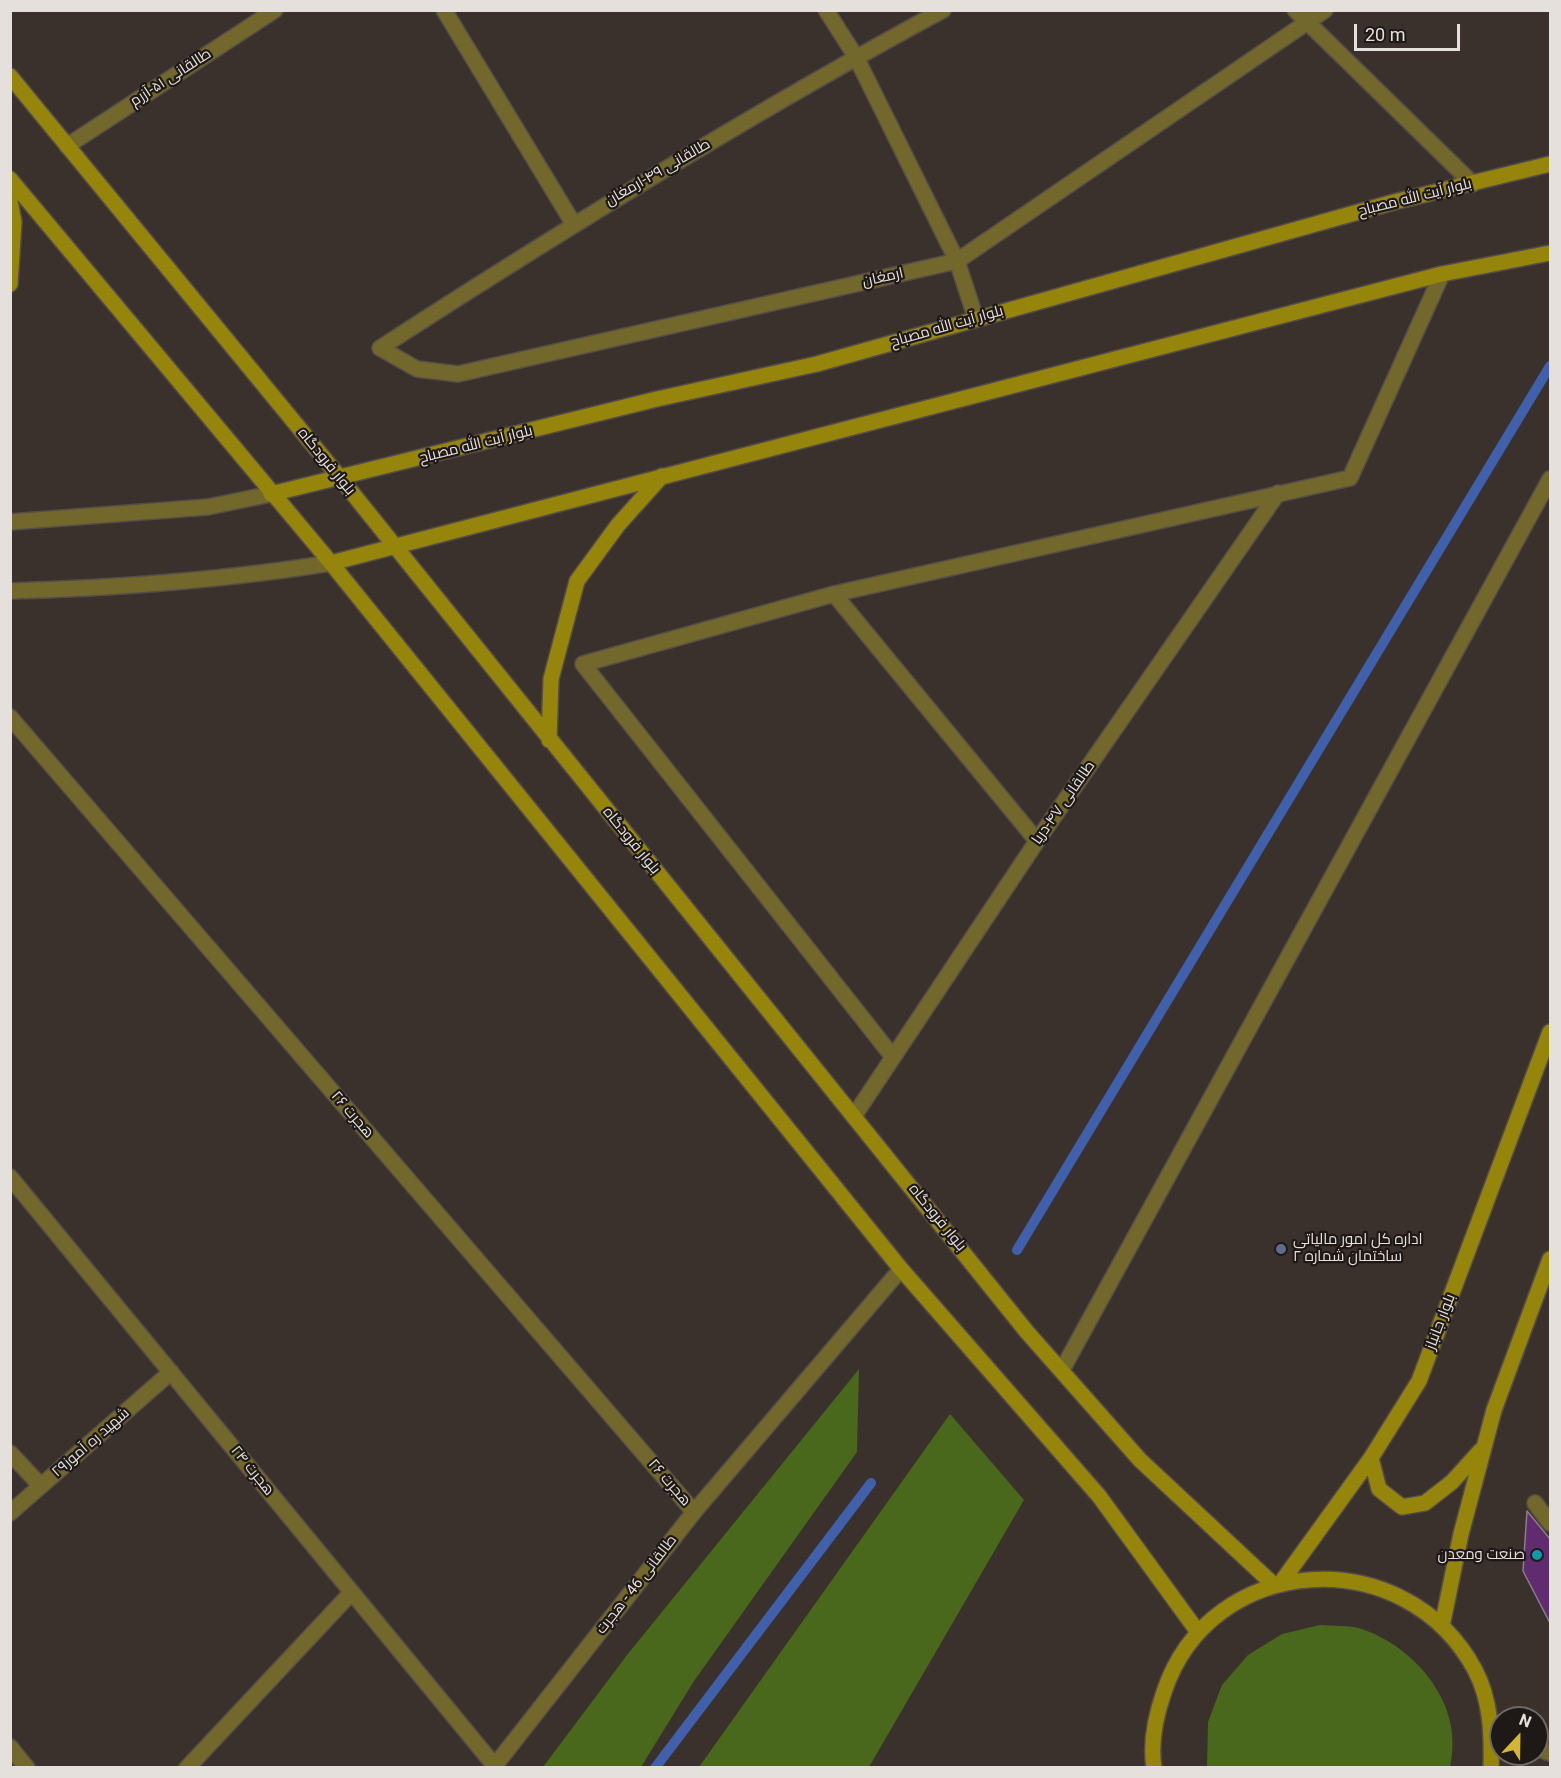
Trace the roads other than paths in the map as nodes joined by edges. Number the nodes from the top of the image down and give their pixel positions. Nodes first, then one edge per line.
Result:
1 (275, 10) edge
2 (444, 10) edge
3 (826, 10) edge
4 (943, 10) edge
5 (1295, 10) edge
6 (1325, 10) edge
7 (1307, 22) junction
8 (856, 57) junction
9 (10, 76) edge
10 (67, 146) junction
11 (1551, 164) edge
12 (10, 179) edge
13 (1473, 184) junction
14 (10, 201) edge
15 (573, 223) junction
16 (1551, 253) edge
17 (957, 261) junction
18 (1442, 274) junction
19 (10, 284) edge
20 (976, 319) junction
21 (380, 348) joint
22 (663, 476) junction
23 (340, 479) junction
24 (1551, 479) edge
25 (1278, 493) junction
26 (271, 494) junction
27 (10, 522) edge
28 (392, 546) junction
29 (331, 563) junction
30 (10, 591) edge
31 (834, 594) junction
32 (10, 717) edge
33 (549, 740) junction
34 (1037, 841) junction
35 (1551, 1032) edge
36 (893, 1057) junction
37 (854, 1116) junction
38 (10, 1177) edge
39 (1551, 1259) edge
40 (901, 1269) junction
41 (1062, 1370) junction
42 (171, 1372) junction
43 (1484, 1446) junction
44 (10, 1453) edge
45 (1371, 1458) junction
46 (41, 1486) junction
47 (1535, 1503) dead end
48 (694, 1512) junction
49 (10, 1513) edge
50 (1551, 1523) edge
51 (1277, 1584) junction
52 (352, 1592) junction
53 (1442, 1626) junction
54 (1198, 1632) junction
55 (1489, 1706) edge
56 (10, 1747) edge
57 (494, 1766) edge
58 (27, 1767) edge
59 (187, 1767) edge
60 (1154, 1767) edge

1 - 10 street, طالقانی ۵۱-آزرم
2 - 15 street
3 - 8 street
4 - 8 street, طالقانی ۴۹-ارمغان
5 - 7 street
6 - 7 street, ارمغان
7 - 13 street
7 - 17 street, ارمغان
8 - 15 street, طالقانی ۴۹-ارمغان
8 - 17 street
9 - 10 main road, بلوار فرودگاه
10 - 23 main road, بلوار فرودگاه
11 - 13 main road, بلوار آیت الله مصباح
12 - 26 main road
13 - 20 main road, بلوار آیت الله مصباح
14 - 19 main road
15 - 21 street, طالقانی ۴۹-ارمغان
16 - 18 main road
17 - 20 street
17 - 21 street, ارمغان
18 - 22 main road
18 - 25 street
20 - 23 main road, بلوار آیت الله مصباح
22 - 28 main road
22 - 33 main road
23 - 26 main road, بلوار آیت الله مصباح
23 - 28 main road, بلوار فرودگاه
24 - 41 street
25 - 31 street
25 - 34 street, طالقانی ۴۷-دریا
26 - 27 street
26 - 29 main road
28 - 29 main road
28 - 33 main road, بلوار فرودگاه
29 - 30 street
29 - 40 main road
31 - 34 street
31 - 36 street
32 - 48 street, هجرت ۲۶
33 - 37 main road, بلوار فرودگاه
34 - 36 street, طالقانی ۴۷-دریا
35 - 45 main road, بلوار جانباز
36 - 37 street, طالقانی ۴۷-دریا
37 - 41 main road, بلوار فرودگاه
38 - 42 street, هجرت ۲۴
39 - 43 main road
40 - 48 street, طالقانی 46 - هجرت
40 - 54 main road
41 - 51 main road, بلوار فرودگاه
42 - 46 street, شهید ره آموز۲۹
42 - 52 street, هجرت ۲۴
43 - 45 main road
43 - 53 main road
44 - 46 street
45 - 51 main road, بلوار جانباز
46 - 49 street, شهید ره آموز۲۹
47 - 50 street
48 - 57 street, طالقانی 46 - هجرت
51 - 53 main road
51 - 54 main road
52 - 57 street, هجرت ۲۴
52 - 59 street
53 - 55 main road
54 - 60 main road
56 - 58 street

